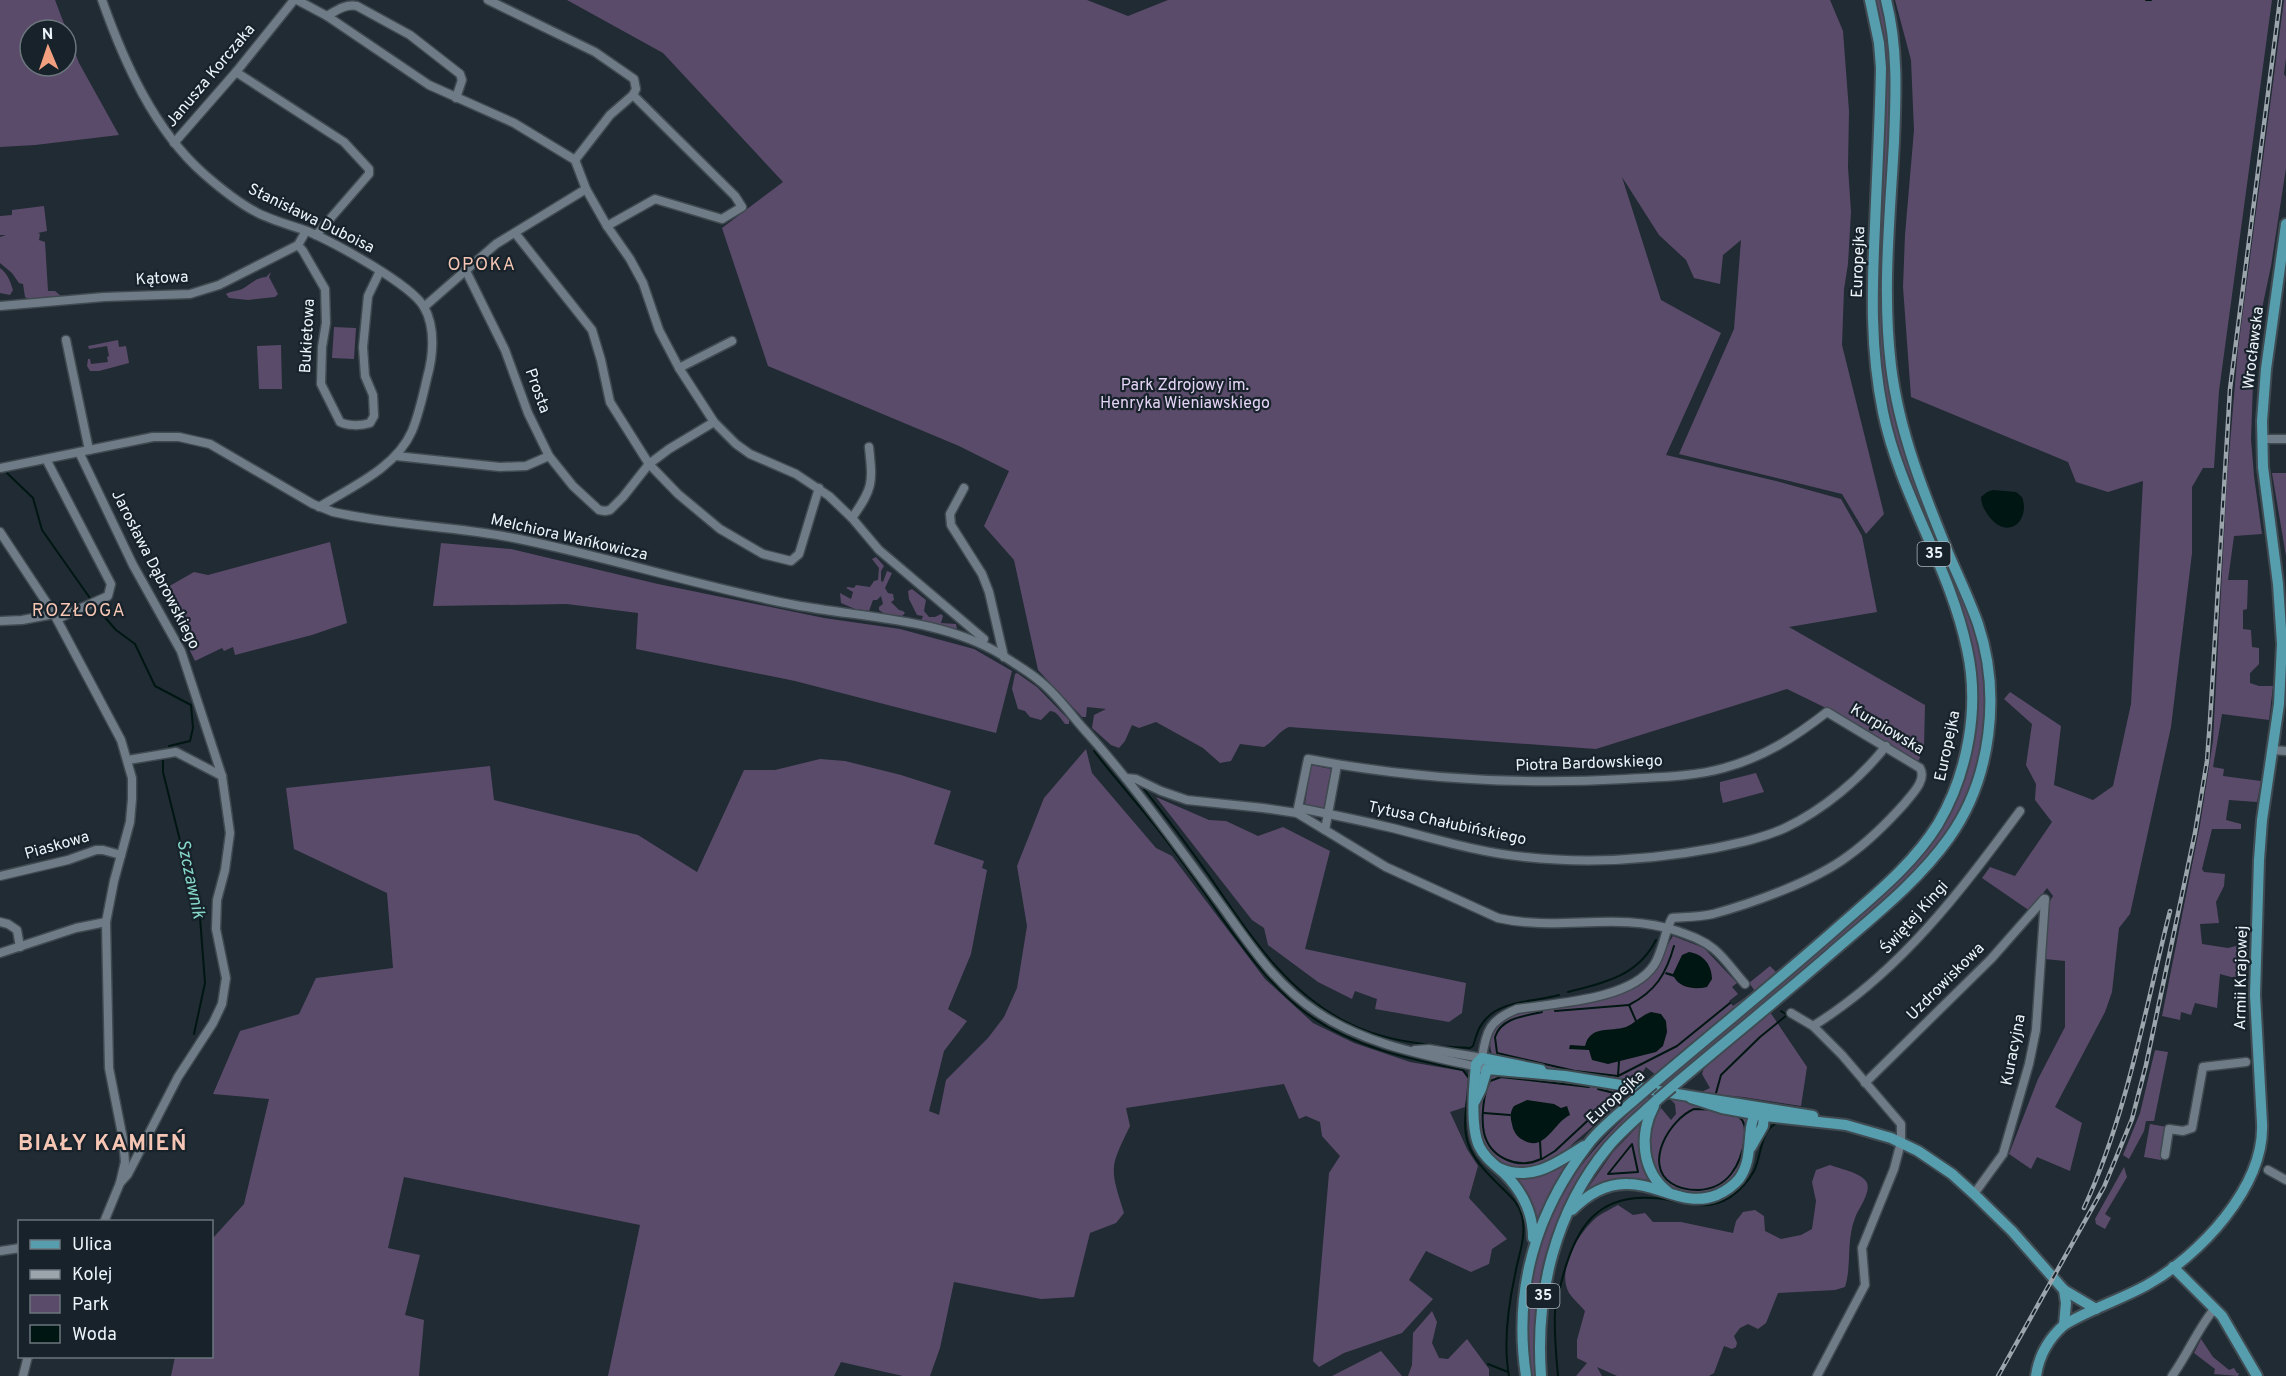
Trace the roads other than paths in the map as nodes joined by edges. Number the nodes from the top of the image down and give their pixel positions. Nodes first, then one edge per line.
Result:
1 (102, 0) edge
2 (295, 0) edge
3 (488, 0) edge
4 (1870, 0) edge
5 (1887, 0) edge
6 (327, 16) junction
7 (236, 72) junction
8 (633, 95) junction
9 (456, 98) junction
10 (174, 143) junction
11 (575, 160) junction
12 (586, 189) junction
13 (2286, 224) edge
14 (607, 226) junction
15 (306, 231) junction
16 (515, 233) junction
17 (316, 235) junction
18 (298, 245) junction
19 (465, 269) junction
20 (380, 271) junction
21 (0, 306) edge
22 (424, 307) junction
23 (66, 340) dead end
24 (732, 341) dead end
25 (679, 368) junction
26 (714, 422) junction
27 (2262, 439) junction
28 (2286, 439) edge
29 (869, 447) dead end
30 (89, 450) junction
31 (79, 452) junction
32 (396, 456) junction
33 (549, 456) junction
34 (46, 459) junction
35 (648, 464) junction
36 (0, 468) edge
37 (2264, 477) joint
38 (819, 488) junction
39 (964, 488) dead end
40 (319, 507) junction
41 (852, 518) junction
42 (0, 532) edge
43 (55, 616) junction
44 (0, 621) edge
45 (999, 629) junction
46 (983, 641) junction
47 (1004, 657) junction
48 (1827, 712) joint
49 (1886, 746) junction
50 (2273, 750) junction
51 (2286, 752) edge
52 (128, 760) junction
53 (1337, 765) junction
54 (222, 776) junction
55 (1126, 778) junction
56 (1298, 811) junction
57 (2020, 811) dead end
58 (1327, 814) junction
59 (1325, 830) junction
60 (121, 855) junction
61 (0, 876) edge
62 (2044, 899) joint
63 (0, 922) edge
64 (106, 922) junction
65 (1669, 928) junction
66 (20, 947) junction
67 (0, 953) edge
68 (1745, 984) dead end
69 (1791, 1013) dead end
70 (1813, 1026) junction
71 (2246, 1062) dead end
72 (1482, 1065) junction
73 (1865, 1083) junction
74 (1659, 1100) junction
75 (1760, 1112) junction
76 (1590, 1142) junction
77 (1901, 1142) junction
78 (142, 1144) junction
79 (124, 1149) junction
80 (2165, 1155) dead end
81 (138, 1156) junction
82 (1496, 1167) junction
83 (2268, 1170) dead end
84 (2286, 1180) edge
85 (120, 1183) junction
86 (1670, 1194) junction
87 (1974, 1194) junction
88 (104, 1220) edge
89 (1564, 1220) junction
90 (18, 1248) edge
91 (0, 1251) edge
92 (1532, 1251) junction
93 (2173, 1267) junction
94 (2064, 1290) junction
95 (2216, 1308) junction
96 (2096, 1309) junction
97 (2064, 1325) junction
98 (28, 1358) edge
99 (23, 1376) edge
100 (1526, 1376) edge
101 (1541, 1376) edge
102 (1817, 1376) edge
103 (2036, 1376) edge
104 (2172, 1376) edge
105 (2257, 1376) edge

1 - 10 street, Stanisława Duboisa
2 - 6 street
2 - 7 street, Janusza Korczaka
3 - 8 street
4 - 76 main road, Europejka / 35, bridge
5 - 74 main road, Europejka / 35, bridge
6 - 9 street
6 - 9 street
7 - 10 street, Janusza Korczaka
7 - 17 street
8 - 11 street
8 - 14 street
9 - 11 street
10 - 15 street, Stanisława Duboisa
11 - 12 street
12 - 14 street
12 - 16 street
13 - 27 main road, Wrocławska
14 - 25 street
15 - 17 street, Stanisława Duboisa
15 - 18 street
16 - 19 street
16 - 35 street
17 - 20 street, Stanisława Duboisa
18 - 20 street, Bukietowa
18 - 21 street, Kątowa
19 - 22 street
19 - 33 street, Prosta
20 - 22 street, Stanisława Duboisa
22 - 32 street
23 - 30 street
24 - 25 street
25 - 26 street
26 - 35 street
26 - 38 street
27 - 28 street
27 - 37 main road, Wrocławska
29 - 41 street
30 - 31 street, Melchiora Wańkowicza
30 - 40 street, Melchiora Wańkowicza
31 - 34 street, Melchiora Wańkowicza
31 - 54 street, Jarosława Dąbrowskiego
32 - 33 street
32 - 40 street
33 - 35 street, Prosta
34 - 36 street, Melchiora Wańkowicza
34 - 43 street
35 - 38 street
37 - 50 main road, Armii Krajowej
38 - 41 street
39 - 45 street
40 - 46 street, Melchiora Wańkowicza
41 - 46 street
42 - 43 street
43 - 44 street
43 - 52 street
45 - 46 street
45 - 47 street
46 - 47 street, Melchiora Wańkowicza
47 - 55 street, Melchiora Wańkowicza
48 - 49 street, Kurpiowska
48 - 53 street, Piotra Bardowskiego
49 - 58 street, Tytusa Chałubińskiego
49 - 65 street, Kurpiowska
50 - 51 street
50 - 93 main road, Armii Krajowej
52 - 54 street
52 - 60 street
53 - 56 street, Piotra Bardowskiego
53 - 58 street
54 - 78 street, Jarosława Dąbrowskiego
55 - 56 street, Tytusa Chałubińskiego
55 - 72 street, Melchiora Wańkowicza
56 - 58 street, Tytusa Chałubińskiego
56 - 59 street
57 - 70 street, Świętej Kingi
58 - 59 street
59 - 65 street
60 - 61 street, Piaskowa
60 - 64 street
62 - 73 street, Uzdrowiskowa
62 - 87 street, Kuracyjna
63 - 66 street
64 - 66 street
64 - 79 street
65 - 68 street
65 - 72 street
66 - 67 street
69 - 70 street
70 - 73 street
71 - 80 street
72 - 75 main road
72 - 82 main road
73 - 77 street
74 - 86 main road
74 - 89 main road, Europejka / 35
75 - 77 main road
75 - 86 main road
76 - 82 main road
76 - 92 main road, Europejka / 35
77 - 87 main road
77 - 102 street
78 - 79 street
78 - 81 street, Jarosława Dąbrowskiego
79 - 81 street
79 - 85 street
81 - 85 street, Jarosława Dąbrowskiego
82 - 92 main road
83 - 84 street
85 - 88 street
86 - 89 main road
87 - 94 main road
89 - 101 main road, Europejka / 35
90 - 91 street
92 - 100 main road, Europejka / 35
93 - 95 main road
93 - 96 main road, Armii Krajowej
94 - 96 main road
94 - 97 main road
95 - 104 street
95 - 105 main road
96 - 97 main road, Armii Krajowej
97 - 103 main road, Armii Krajowej
98 - 99 street

